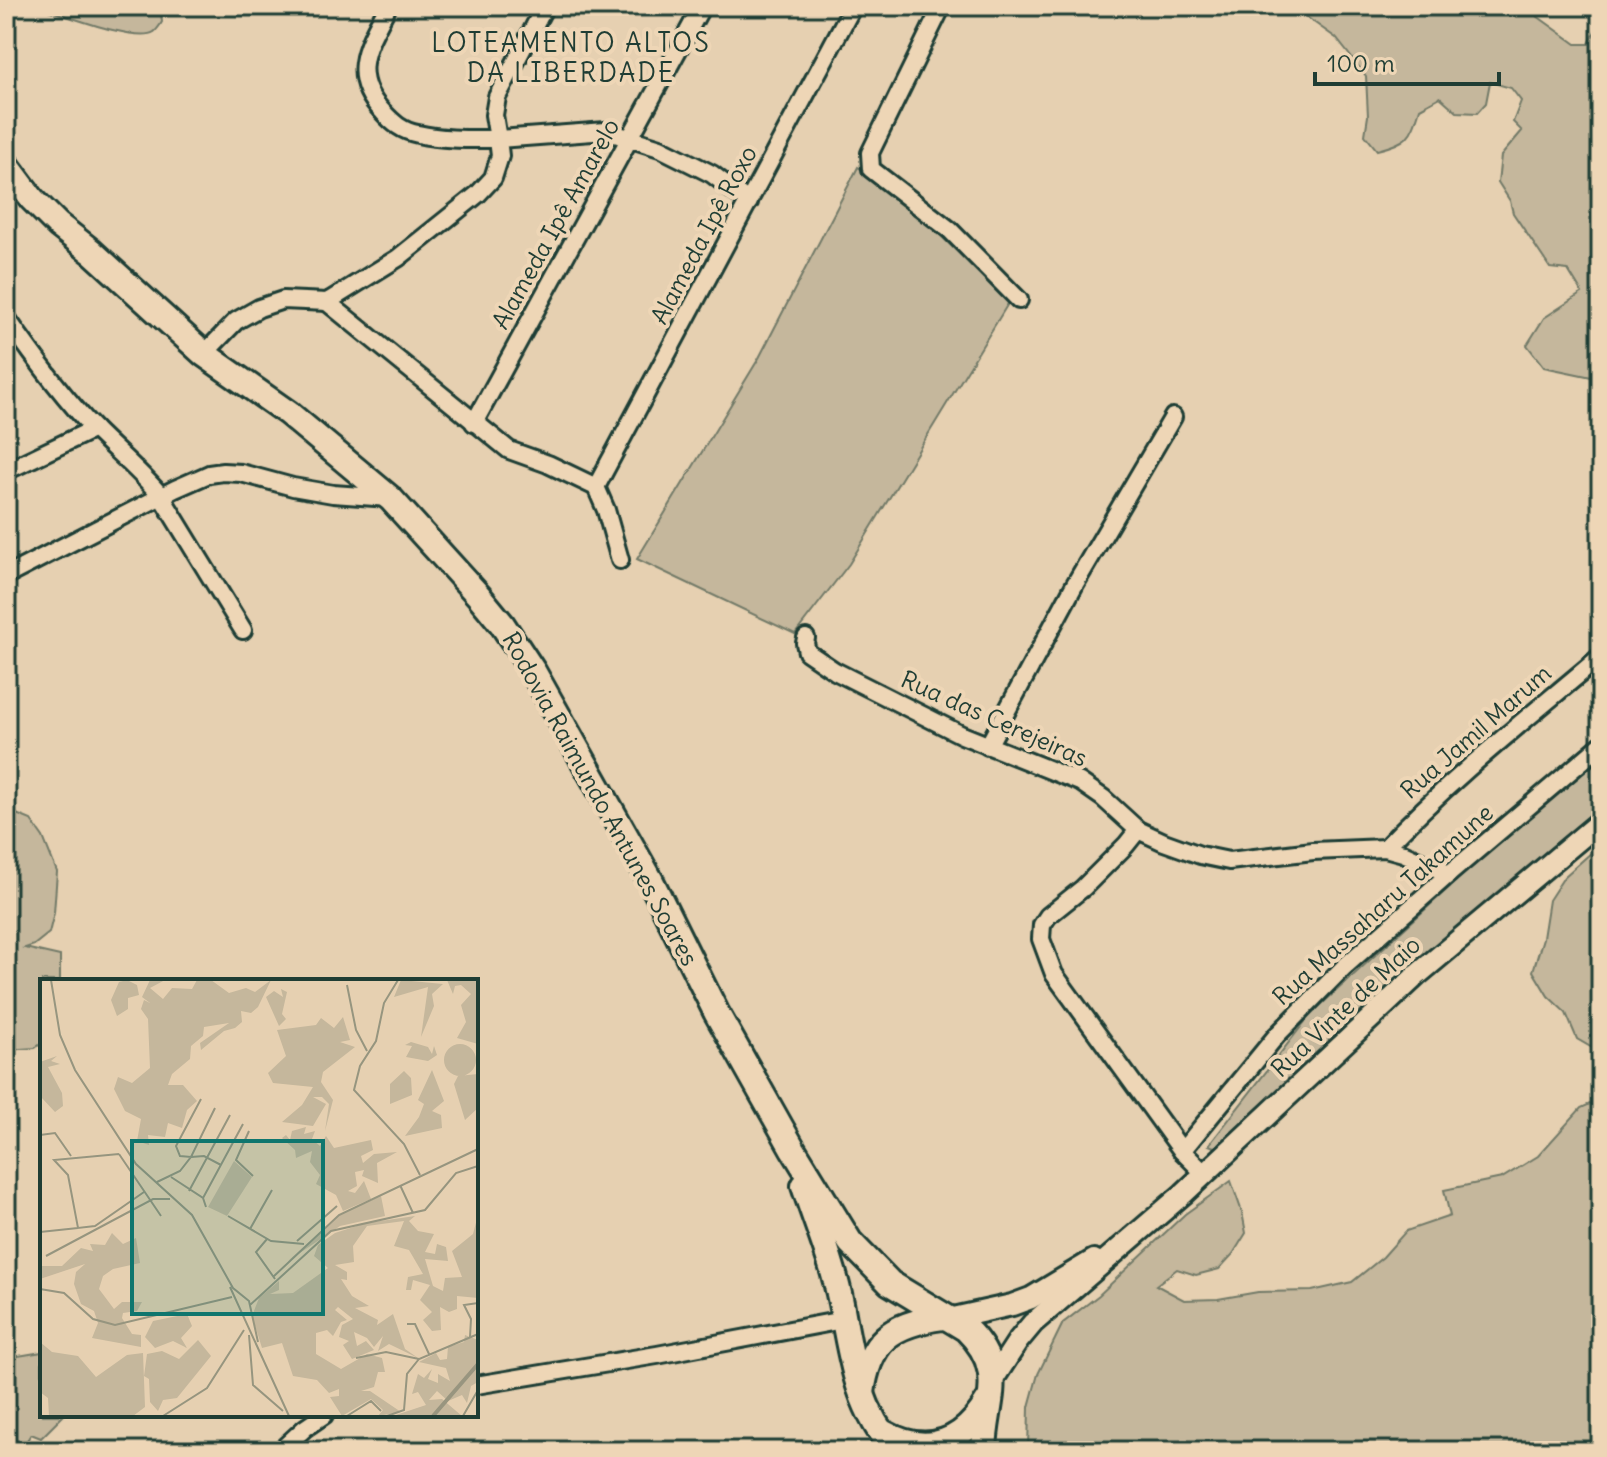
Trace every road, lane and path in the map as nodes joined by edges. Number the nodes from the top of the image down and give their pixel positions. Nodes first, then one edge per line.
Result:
1 (388, 6) edge
2 (545, 6) edge
3 (702, 6) edge
4 (853, 6) edge
5 (942, 6) edge
6 (631, 137) junction
7 (498, 139) junction
8 (6, 164) edge
9 (749, 202) junction
10 (1019, 300) dead end
11 (327, 302) junction
12 (6, 317) edge
13 (204, 354) junction
14 (1173, 417) dead end
15 (474, 423) junction
16 (94, 429) junction
17 (6, 471) edge
18 (596, 487) junction
19 (161, 496) junction
20 (391, 499) junction
21 (620, 560) dead end
22 (6, 576) edge
23 (243, 630) dead end
24 (806, 638) dead end
25 (1601, 656) edge
26 (1601, 745) edge
27 (988, 746) junction
28 (1601, 821) edge
29 (1138, 830) junction
30 (1385, 848) junction
31 (1449, 874) junction
32 (793, 1149) junction
33 (1182, 1151) junction
34 (1205, 1174) junction
35 (1133, 1238) junction
36 (946, 1318) junction
37 (843, 1320) junction
38 (478, 1385) edge
39 (992, 1386) junction
40 (862, 1396) junction
41 (321, 1417) edge
42 (890, 1445) edge
43 (280, 1451) edge
44 (984, 1451) edge

1 - 7 street
2 - 7 street
3 - 6 street, Alameda Ipê Amarelo
4 - 9 street, Alameda Ipê Roxo
5 - 10 street
6 - 7 street
6 - 9 street
6 - 15 street, Alameda Ipê Amarelo
7 - 11 street
8 - 13 highway, Rodovia Raimundo Antunes Soares
9 - 18 street, Alameda Ipê Roxo
11 - 13 street
11 - 15 street
12 - 16 street
13 - 20 highway, Rodovia Raimundo Antunes Soares
14 - 27 street
15 - 18 street
16 - 17 street
16 - 19 street
18 - 21 street
19 - 20 street
19 - 22 street
19 - 23 street
20 - 32 highway, Rodovia Raimundo Antunes Soares
24 - 27 street, Rua das Cerejeiras
25 - 30 street, Rua Jamil Marum
26 - 31 street, Rua Massaharu Takamune
27 - 29 street, Rua das Cerejeiras
28 - 34 main road, Rua Vinte de Maio
29 - 30 street, Rua das Cerejeiras
29 - 33 street
30 - 31 street, Rua das Cerejeiras
31 - 33 street, Rua Massaharu Takamune
32 - 36 highway
32 - 37 highway
33 - 34 street
34 - 35 main road, Rua Vinte de Maio
35 - 36 main road, Rua Vinte de Maio
35 - 39 main road, Rua Vinte de Maio
36 - 39 highway
36 - 40 highway
37 - 38 street
37 - 40 highway
39 - 42 highway
39 - 44 highway
40 - 42 highway
41 - 43 street

